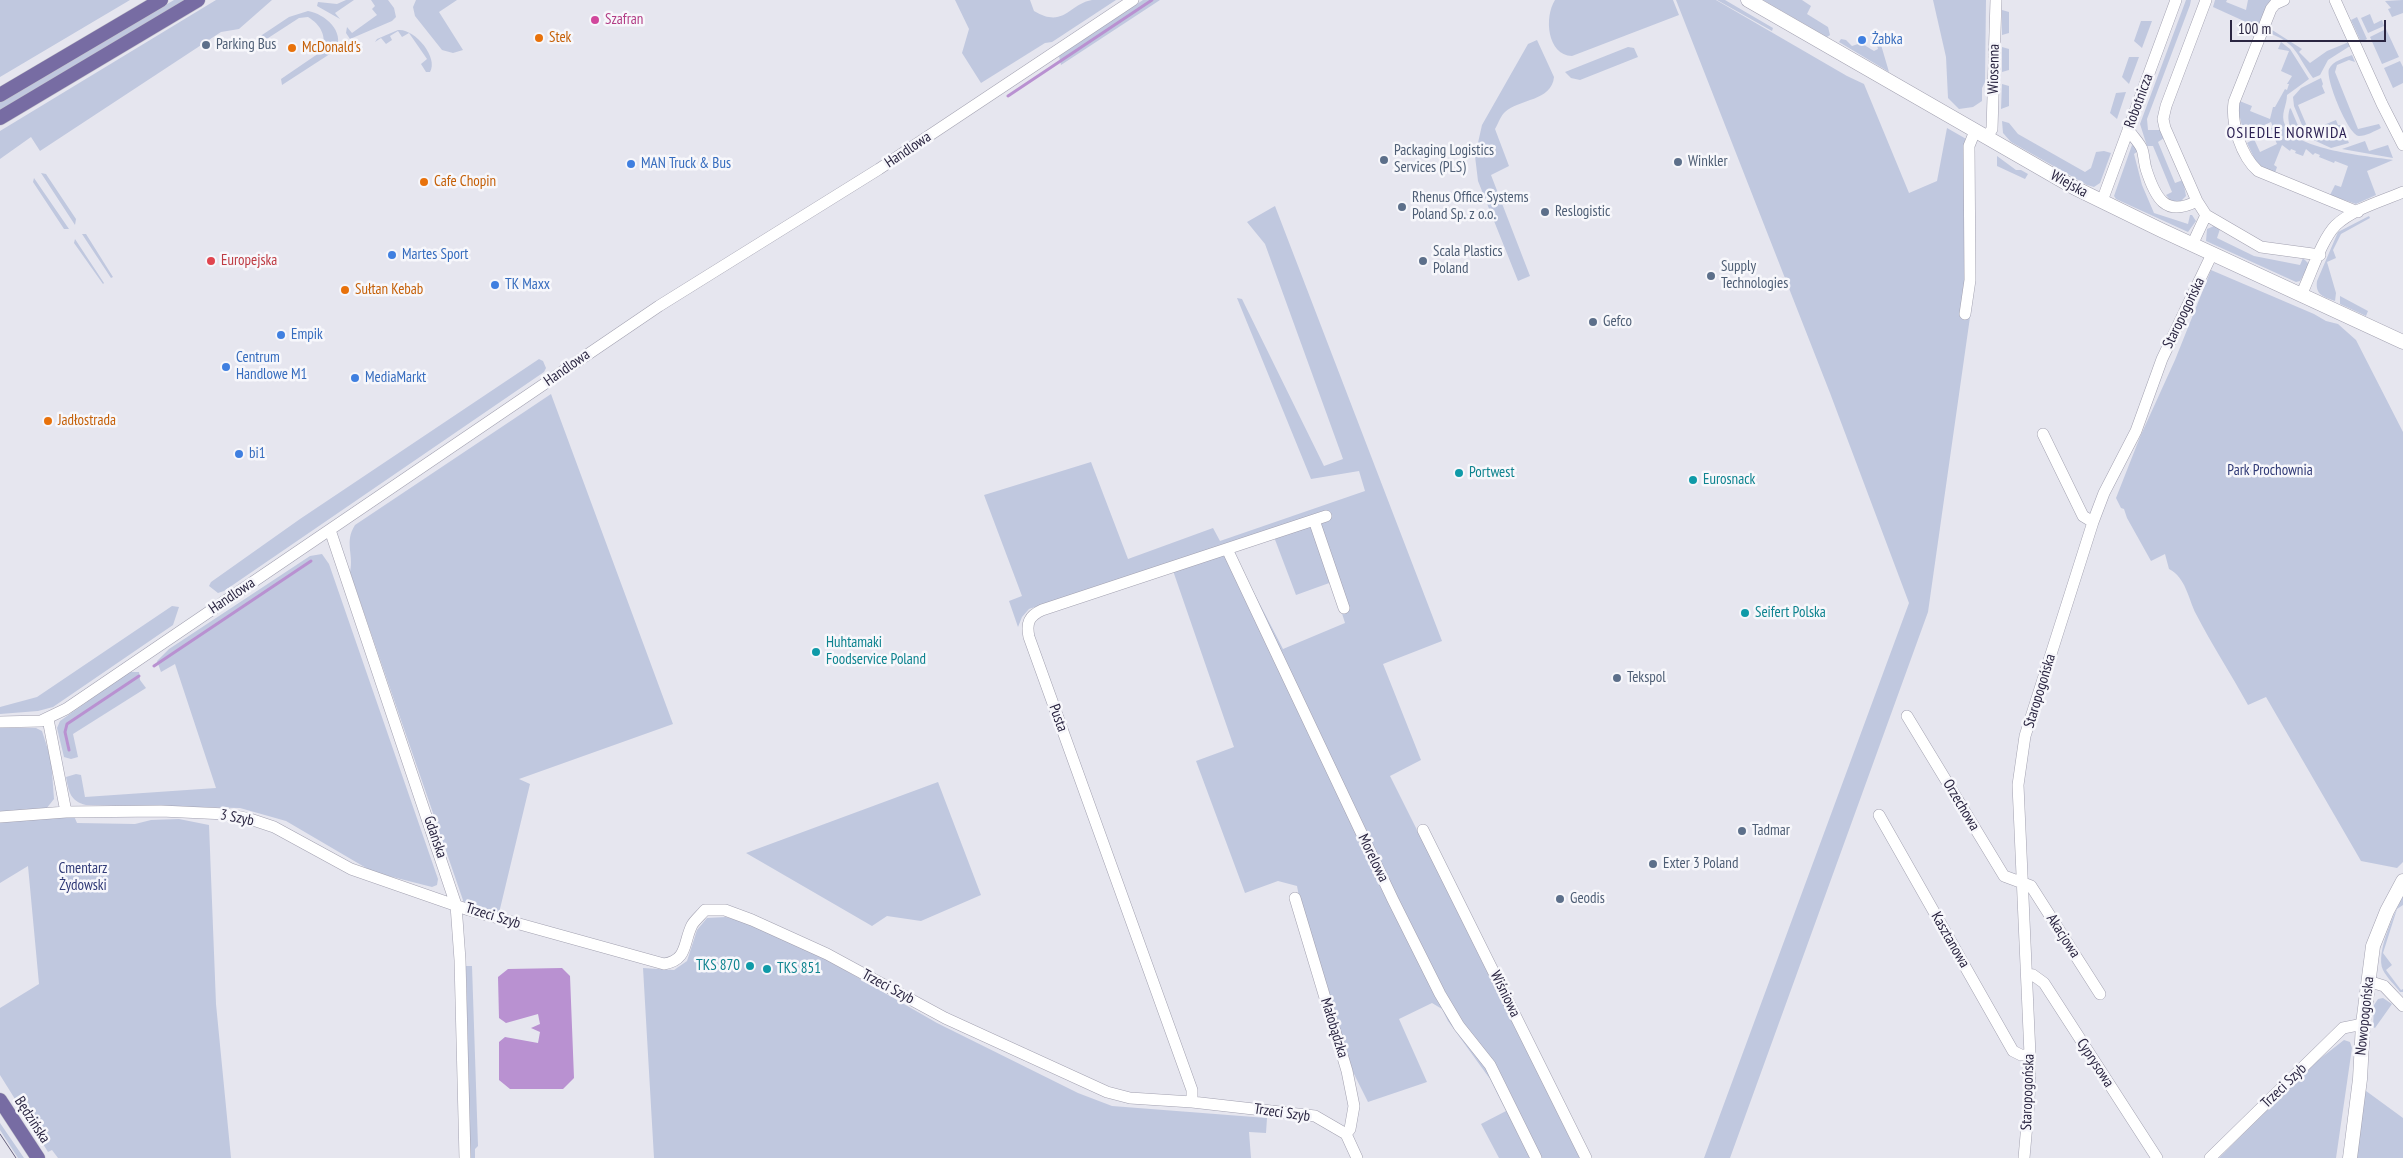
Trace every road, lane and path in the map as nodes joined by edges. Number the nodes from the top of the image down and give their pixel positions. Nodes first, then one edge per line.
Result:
1 (161, 0) edge
2 (198, 0) edge
3 (1133, 0) edge
4 (1748, 0) edge
5 (1996, 0) edge
6 (2176, 0) edge
7 (2206, 0) edge
8 (2284, 0) edge
9 (2335, 0) edge
10 (0, 95) edge
11 (0, 118) edge
12 (2128, 129) junction
13 (1981, 134) junction
14 (2403, 145) edge
15 (2403, 192) edge
16 (2102, 201) junction
17 (2197, 201) junction
18 (2358, 212) junction
19 (2206, 215) junction
20 (2192, 245) junction
21 (2212, 254) junction
22 (2320, 255) junction
23 (2302, 295) junction
24 (1965, 314) dead end
25 (2403, 342) edge
26 (2043, 434) dead end
27 (1326, 516) dead end
28 (1314, 520) junction
29 (2093, 522) junction
30 (330, 530) junction
31 (1227, 549) junction
32 (1344, 608) dead end
33 (1907, 716) dead end
34 (48, 719) junction
35 (0, 722) edge
36 (66, 812) junction
37 (1879, 815) dead end
38 (0, 817) edge
39 (1423, 830) dead end
40 (2403, 881) edge
41 (2023, 883) junction
42 (1296, 898) dead end
43 (456, 905) junction
44 (2028, 974) junction
45 (2368, 981) junction
46 (2100, 994) dead end
47 (2403, 1006) edge
48 (2363, 1024) junction
49 (2030, 1055) junction
50 (0, 1100) edge
51 (1192, 1102) junction
52 (1346, 1134) junction
53 (38, 1158) edge
54 (465, 1158) edge
55 (1357, 1158) edge
56 (1536, 1158) edge
57 (1586, 1158) edge
58 (2024, 1158) edge
59 (2157, 1158) edge
60 (2210, 1158) edge
61 (2350, 1158) edge

1 - 10 main road
2 - 11 main road
3 - 30 street, Handlowa
4 - 13 street, Wiejska
5 - 13 street, Wiosenna
6 - 12 street, Robotnicza
7 - 17 street
8 - 18 street
9 - 14 street
12 - 16 street, Robotnicza
12 - 17 street
13 - 16 street, Wiejska
13 - 24 street, Wiosenna
15 - 18 street
16 - 20 street, Wiejska
17 - 19 street
18 - 22 street
19 - 20 street
19 - 22 street
20 - 21 street, Wiejska
21 - 23 street, Wiejska
21 - 29 street, Staropogońska
22 - 23 street
23 - 25 street, Wiejska
26 - 29 street
27 - 28 street, Pusta
28 - 31 street, Pusta
28 - 32 street
29 - 41 street, Staropogońska
30 - 34 street, Handlowa
30 - 43 street, Gdańska
31 - 51 street, Pusta
31 - 56 street, Morelowa
33 - 41 street, Orzechowa
34 - 35 street, Handlowa
34 - 36 street
36 - 38 street, 3 Szyb
36 - 43 street, 3 Szyb
37 - 49 street, Kasztanowa
39 - 57 street, Wiśniowa
40 - 45 street, Nowopogońska
41 - 44 street, Staropogońska
41 - 46 street, Akacjowa
42 - 52 street, Małobądzka
43 - 51 street, Trzeci Szyb
43 - 54 street, Gdańska
44 - 49 street, Staropogońska
44 - 59 street, Cyprysowa
45 - 47 street
45 - 48 street, Nowopogońska
48 - 60 street, Trzeci Szyb
48 - 61 street, Nowopogońska
49 - 58 street, Staropogońska
50 - 53 main road, Będzińska
51 - 52 street, Trzeci Szyb
52 - 55 street

